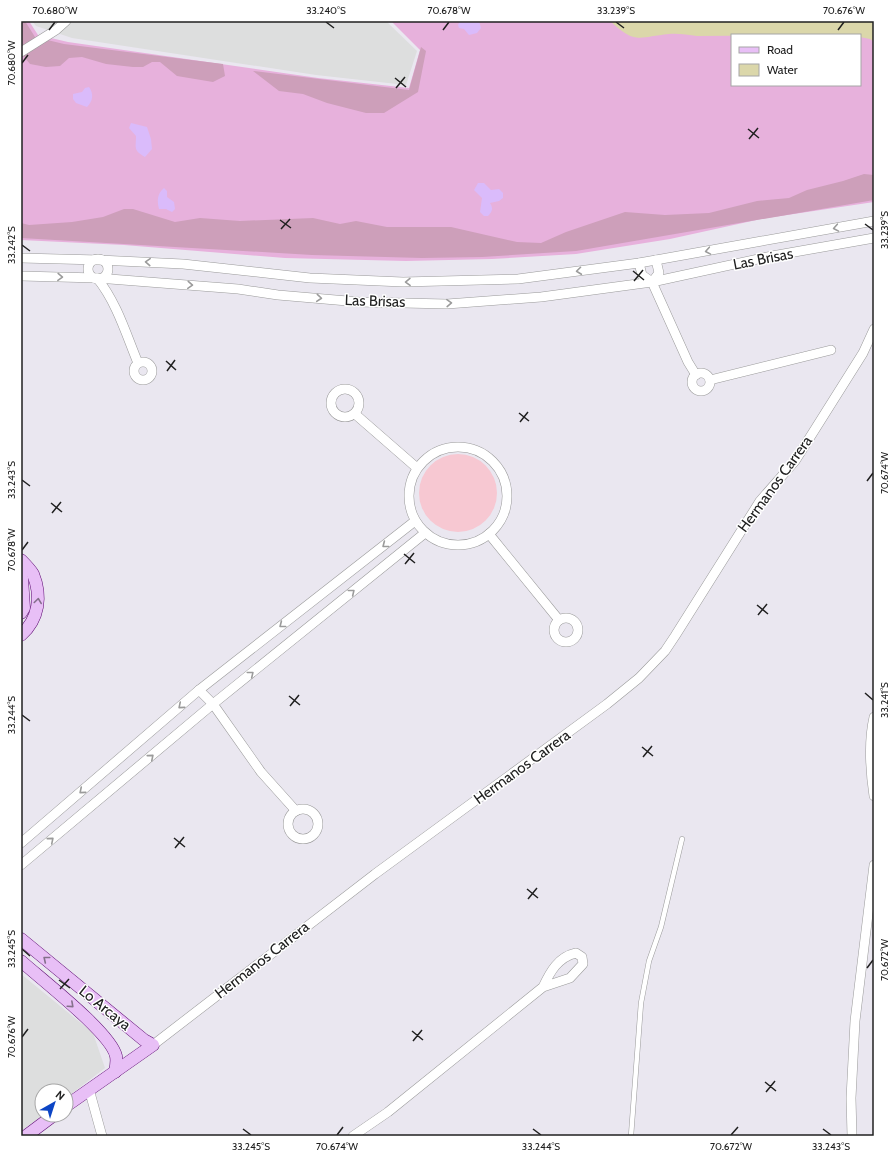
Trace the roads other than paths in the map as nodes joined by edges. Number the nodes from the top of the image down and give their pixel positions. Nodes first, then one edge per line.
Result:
1 (66, 21) edge
2 (21, 52) edge
3 (874, 221) edge
4 (874, 238) edge
5 (21, 258) edge
6 (99, 260) junction
7 (656, 260) junction
8 (639, 263) junction
9 (21, 276) edge
10 (97, 278) junction
11 (652, 282) junction
12 (874, 329) edge
13 (831, 350) dead end
14 (138, 363) dead end
15 (696, 375) junction
16 (710, 380) junction
17 (355, 414) dead end
18 (417, 468) junction
19 (415, 521) junction
20 (425, 533) junction
21 (490, 534) junction
22 (21, 560) edge
23 (21, 563) edge
24 (21, 613) edge
25 (558, 620) dead end
26 (21, 635) edge
27 (199, 690) junction
28 (214, 704) junction
29 (874, 717) edge
30 (874, 796) edge
31 (296, 811) dead end
32 (682, 839) dead end
33 (21, 842) edge
34 (21, 865) edge
35 (874, 865) edge
36 (21, 939) edge
37 (21, 961) edge
38 (64, 975) junction
39 (51, 987) junction
40 (543, 987) dead end
41 (153, 1045) junction
42 (116, 1072) junction
43 (90, 1089) junction
44 (74, 1100) edge
45 (43, 1123) edge
46 (26, 1136) edge
47 (102, 1136) edge
48 (353, 1136) edge
49 (631, 1136) edge
50 (852, 1136) edge

1 - 2 street
3 -> 7 street, Las Brisas
4 - 11 street, Las Brisas
5 - 6 street, Las Brisas
8 -> 6 street, Las Brisas
6 - 10 street
6 - 10 street
7 - 8 street, Las Brisas
7 - 11 street
8 - 11 street
9 -> 10 street, Las Brisas
10 -> 11 street, Las Brisas
10 - 14 street
11 - 15 street
12 - 41 street, Hermanos Carrera
13 - 16 street
15 - 16 street
15 - 16 street
17 - 18 street
18 - 19 street
18 - 21 street
19 - 20 street
19 -> 27 street
20 - 21 street
28 -> 20 street
21 - 25 street
26 -> 22 street
23 - 24 street
27 - 28 street
27 -> 33 street
28 - 31 street
34 -> 28 street
29 - 30 street
32 - 49 lane
35 - 50 street
38 -> 36 street, Lo Arcaya
37 - 39 street, Lo Arcaya
38 - 39 street
38 - 41 street, Lo Arcaya
39 -> 42 street, Lo Arcaya
40 - 48 street
41 - 42 street, Hermanos Carrera
42 - 43 street, Hermanos Carrera
43 - 44 street, Hermanos Carrera
43 - 47 street
45 - 46 street

